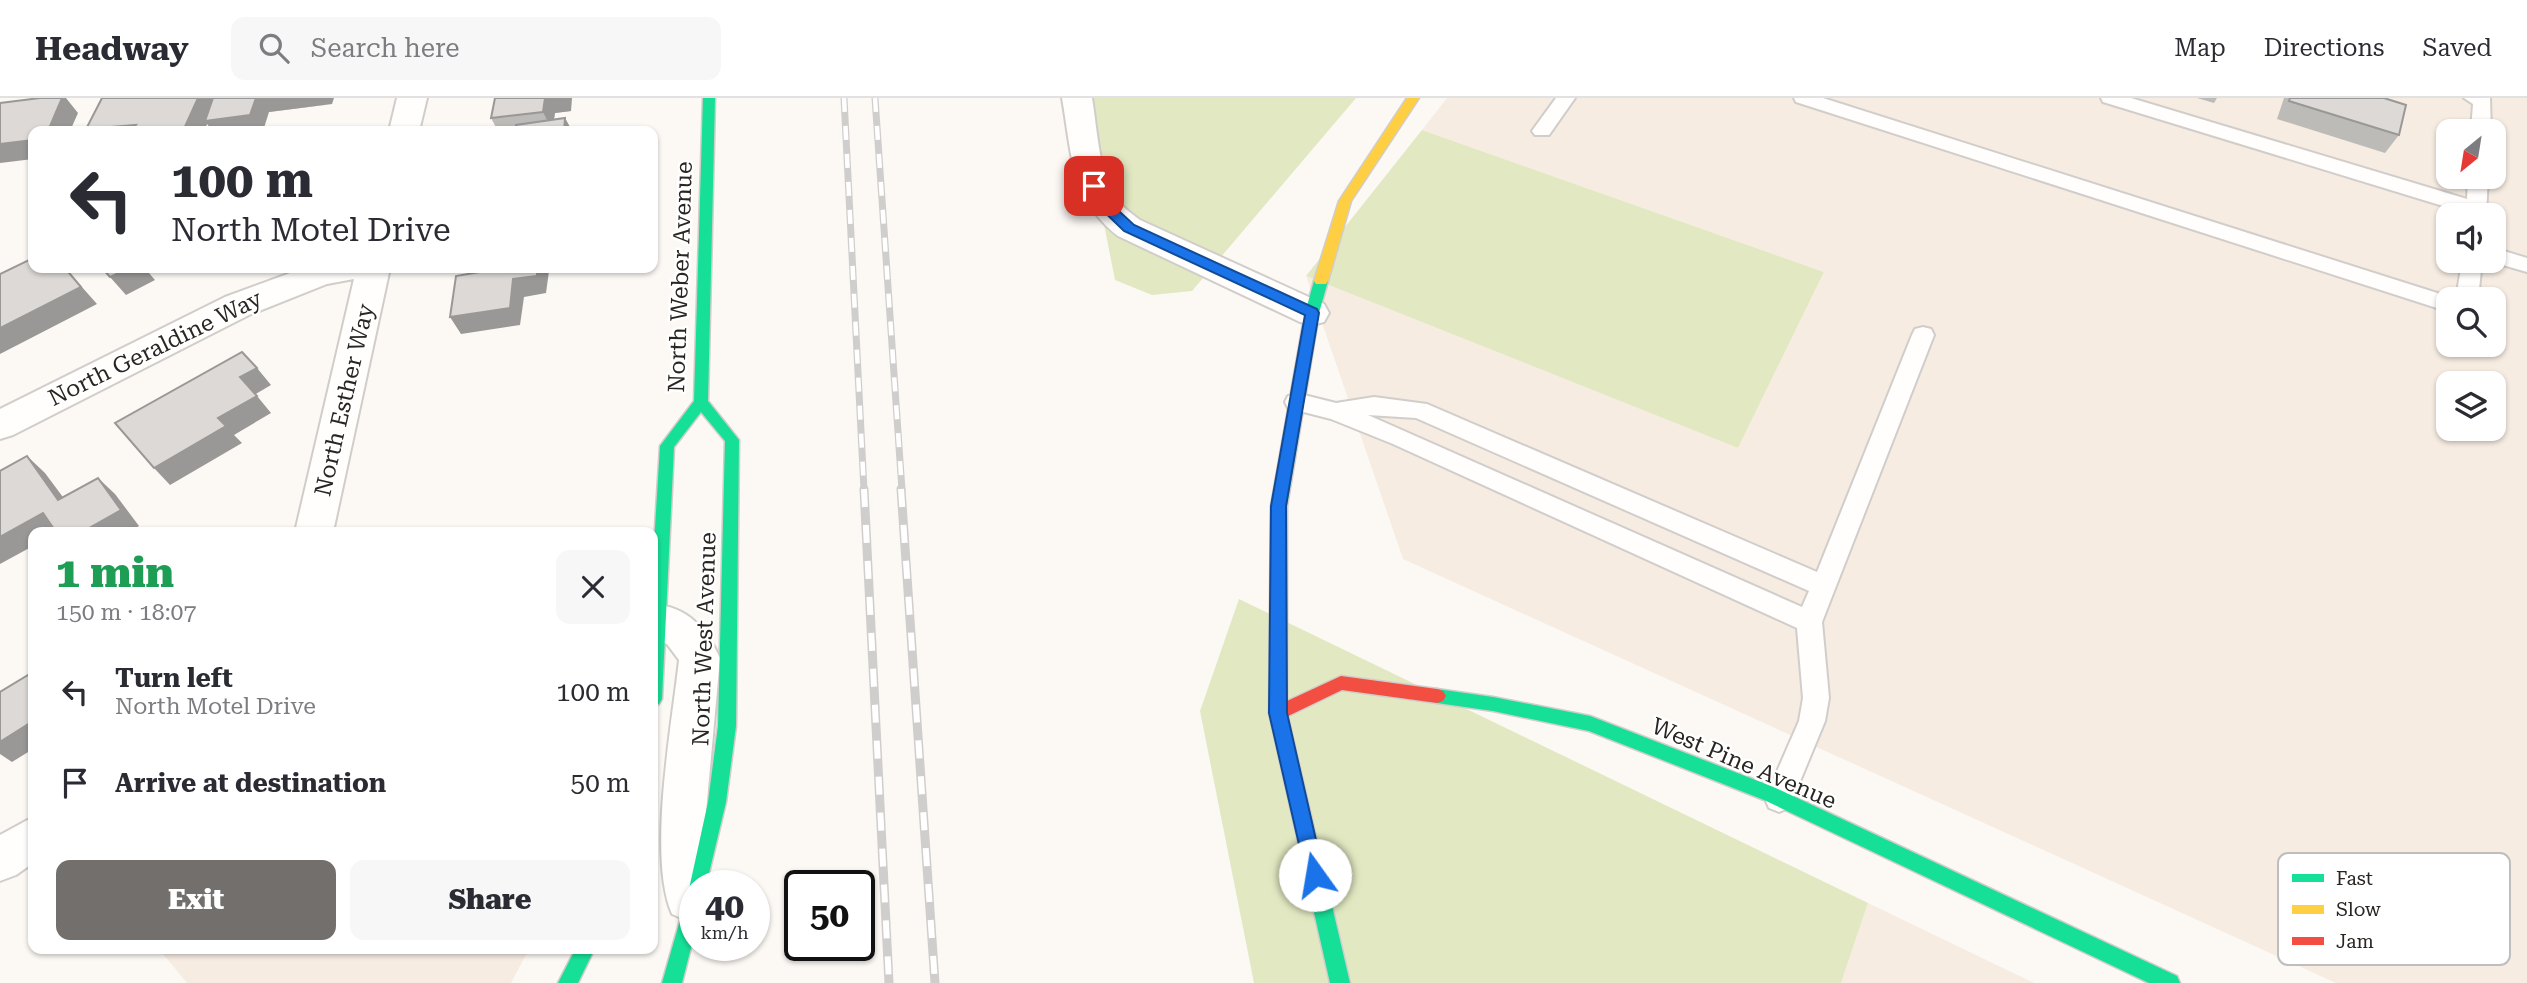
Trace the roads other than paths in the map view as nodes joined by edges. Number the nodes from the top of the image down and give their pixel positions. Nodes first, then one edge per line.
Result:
1 (412, 98) edge
2 (709, 98) edge
3 (1077, 98) edge
4 (1413, 98) edge
5 (1566, 98) edge
6 (1803, 98) edge
7 (2110, 98) edge
8 (2473, 98) edge
9 (2482, 119) edge
10 (405, 126) edge
11 (1542, 131) dead end
12 (2447, 203) edge
13 (2506, 259) edge
14 (2527, 265) edge
15 (326, 273) edge
16 (372, 273) edge
17 (2436, 300) edge
18 (1312, 313) junction
19 (1923, 335) dead end
20 (701, 402) junction
21 (1296, 402) junction
22 (1419, 410) junction
23 (1336, 412) junction
24 (0, 425) edge
25 (1401, 438) junction
26 (1534, 459) junction
27 (1515, 489) junction
28 (315, 527) edge
29 (658, 577) edge
30 (1824, 586) junction
31 (658, 622) edge
32 (1809, 622) junction
33 (1278, 713) junction
34 (1779, 799) junction
35 (28, 841) edge
36 (0, 860) edge
37 (690, 870) edge
38 (701, 870) edge
39 (583, 954) edge
40 (679, 957) edge
41 (568, 983) edge
42 (672, 983) edge
43 (1340, 983) edge
44 (2170, 983) edge

1 - 10 street
2 - 20 street, North Weber Avenue
3 - 18 street
4 - 18 street
5 - 11 lane
6 - 17 lane
7 - 12 lane
8 - 9 lane
13 - 14 lane
15 - 24 street, North Geraldine Way
16 - 28 street, North Esther Way
18 - 21 street
19 - 30 lane
20 - 29 street, North Weber Avenue
20 - 38 street, North West Avenue
21 - 23 lane
21 - 33 street
22 - 23 lane
22 - 25 lane
22 - 26 lane
23 - 25 lane
25 - 27 lane
26 - 27 lane
26 - 30 lane
27 - 32 lane
30 - 32 lane
31 - 37 street
32 - 34 lane
33 - 34 street, West Pine Avenue
33 - 43 street
34 - 44 street, West Pine Avenue
35 - 36 street
39 - 41 street
40 - 42 street, North West Avenue

